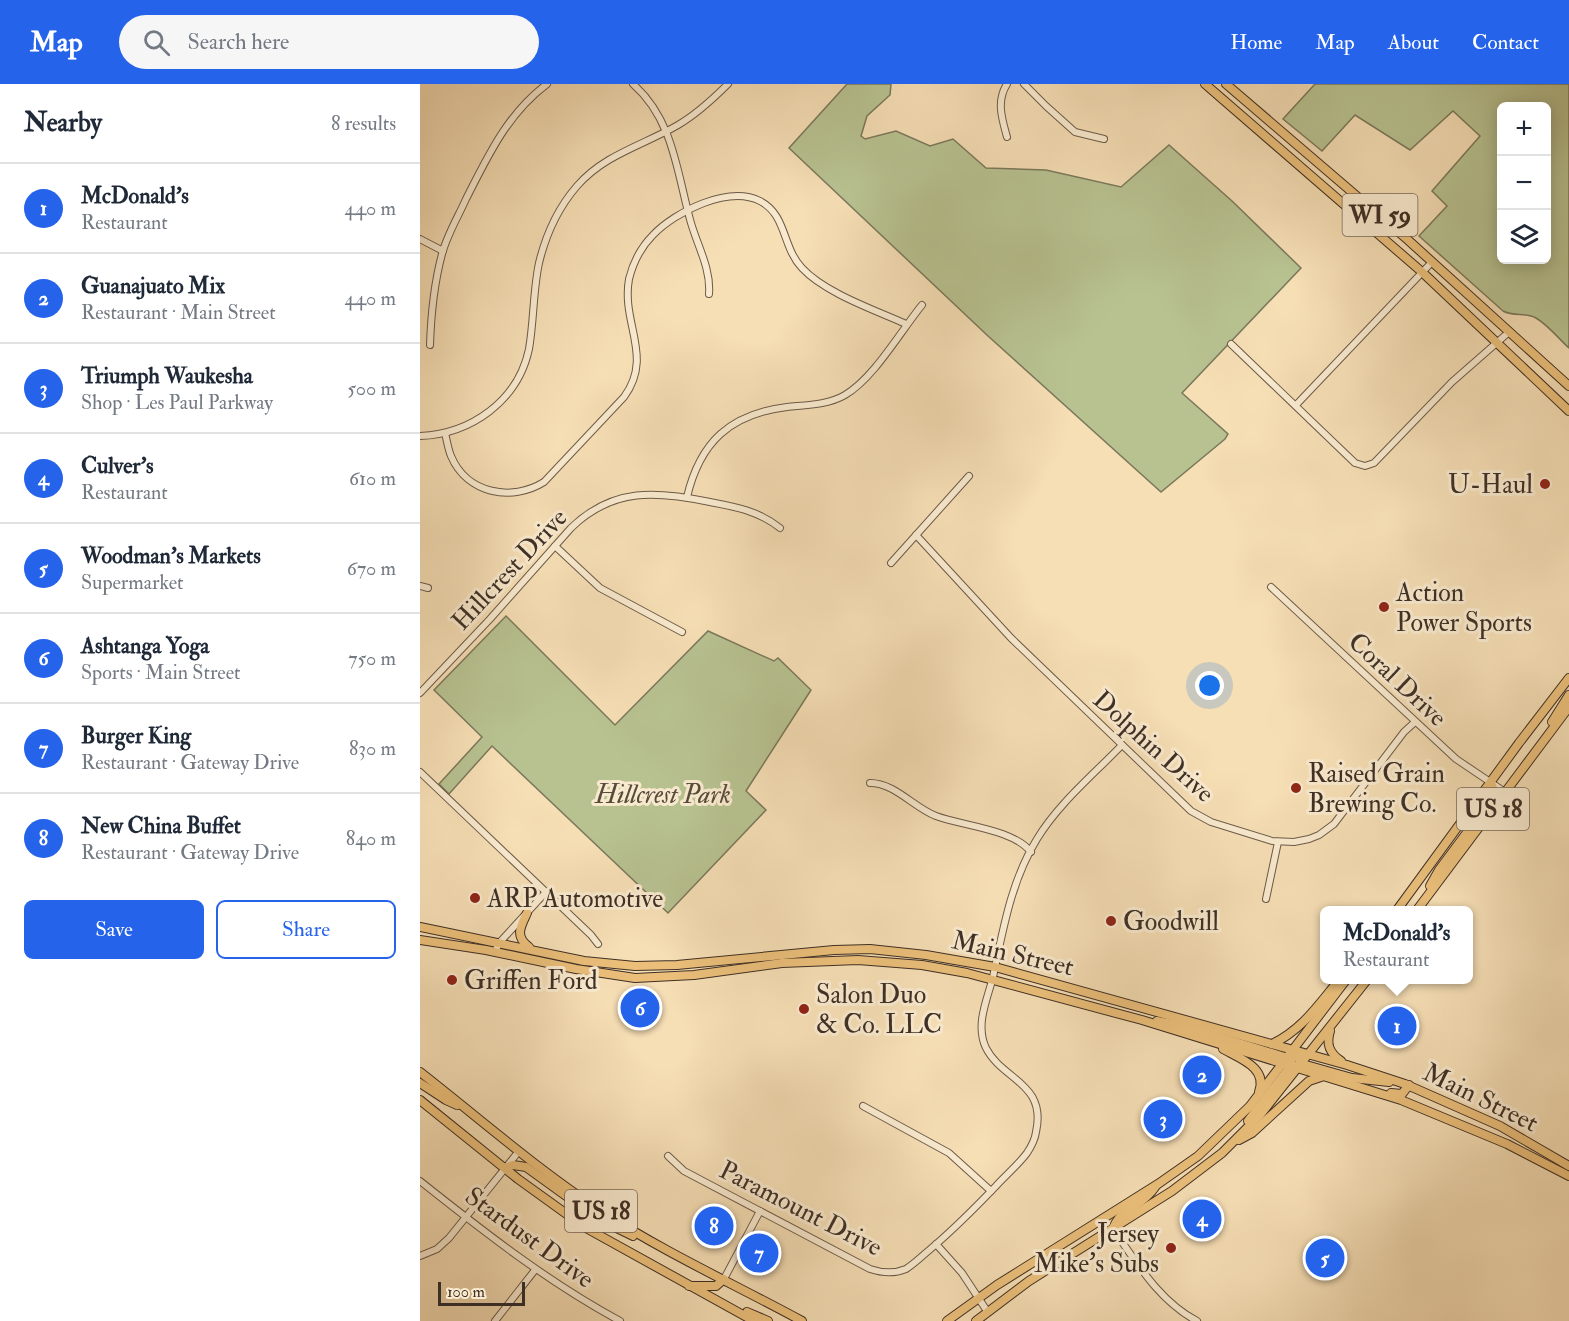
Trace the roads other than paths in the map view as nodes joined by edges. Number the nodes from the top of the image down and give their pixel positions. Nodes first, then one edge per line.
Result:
1 (547, 84) edge
2 (633, 84) edge
3 (728, 84) edge
4 (1007, 84) edge
5 (1024, 84) edge
6 (1205, 84) edge
7 (1226, 84) edge
8 (1216, 87) edge
9 (666, 131) junction
10 (1007, 137) dead end
11 (1104, 139) dead end
12 (688, 211) junction
13 (420, 239) edge
14 (443, 251) junction
15 (1432, 262) junction
16 (1422, 272) junction
17 (709, 294) dead end
18 (922, 305) dead end
19 (906, 324) junction
20 (1509, 332) junction
21 (1497, 342) junction
22 (1231, 344) dead end
23 (430, 345) dead end
24 (1569, 386) edge
25 (1296, 405) junction
26 (1569, 411) edge
27 (445, 434) junction
28 (420, 436) edge
29 (969, 476) dead end
30 (687, 497) junction
31 (780, 528) dead end
32 (916, 535) junction
33 (555, 546) junction
34 (891, 563) dead end
35 (420, 586) edge
36 (1271, 587) dead end
37 (428, 588) dead end
38 (682, 632) dead end
39 (1569, 678) edge
40 (420, 693) edge
41 (1569, 695) edge
42 (1569, 707) edge
43 (1415, 722) junction
44 (1544, 740) junction
45 (1122, 745) junction
46 (420, 772) edge
47 (1491, 782) junction
48 (870, 783) dead end
49 (1505, 792) junction
50 (1278, 842) junction
51 (1031, 852) junction
52 (546, 892) junction
53 (1266, 899) dead end
54 (1400, 906) edge
55 (1419, 906) edge
56 (1420, 906) edge
57 (528, 913) junction
58 (420, 927) edge
59 (420, 940) edge
60 (499, 943) junction
61 (598, 944) dead end
62 (532, 950) junction
63 (495, 952) junction
64 (926, 955) junction
65 (886, 962) junction
66 (706, 963) junction
67 (686, 964) junction
68 (635, 966) junction
69 (995, 967) junction
70 (708, 974) junction
71 (687, 976) junction
72 (635, 978) junction
73 (993, 978) junction
74 (1336, 984) edge
75 (1343, 984) edge
76 (1364, 984) edge
77 (1129, 1017) junction
78 (1332, 1025) junction
79 (1211, 1043) junction
80 (1272, 1044) junction
81 (1308, 1055) junction
82 (1293, 1061) junction
83 (1347, 1065) junction
84 (420, 1072) edge
85 (1326, 1078) junction
86 (1400, 1082) junction
87 (420, 1083) edge
88 (1351, 1085) junction
89 (1409, 1085) junction
90 (420, 1100) edge
91 (1255, 1100) junction
92 (863, 1106) dead end
93 (1419, 1107) junction
94 (467, 1109) junction
95 (1234, 1142) junction
96 (519, 1151) junction
97 (1545, 1151) junction
98 (668, 1156) dead end
99 (1540, 1161) junction
100 (1569, 1166) edge
101 (505, 1168) junction
102 (1569, 1176) edge
103 (420, 1181) edge
104 (1156, 1185) junction
105 (991, 1191) junction
106 (760, 1211) junction
107 (466, 1217) junction
108 (1104, 1218) junction
109 (1113, 1229) junction
110 (936, 1244) junction
111 (660, 1246) junction
112 (420, 1256) edge
113 (1049, 1268) junction
114 (535, 1270) junction
115 (724, 1279) junction
116 (688, 1286) junction
117 (979, 1298) junction
118 (731, 1309) junction
119 (964, 1309) junction
120 (987, 1311) junction
121 (607, 1318) edge
122 (495, 1321) edge
123 (620, 1321) edge
124 (754, 1321) edge
125 (768, 1321) edge
126 (802, 1321) edge
127 (947, 1321) edge
128 (956, 1321) edge
129 (976, 1321) edge
130 (1197, 1321) edge

1 - 14 street
2 - 9 street
3 - 9 street
4 - 10 street
5 - 11 street
6 - 8 main road, WI 59
7 - 15 main road, WI 59
8 - 16 main road, WI 59
9 - 12 street
9 - 27 street
12 - 17 street
12 - 19 street
12 - 27 street
13 - 14 street
14 - 23 street
15 - 16 street
15 - 20 main road, WI 59
16 - 21 main road, WI 59
16 - 25 street
18 - 19 street
19 - 30 street
20 - 21 street
20 - 24 main road, WI 59
21 - 25 street
21 - 26 main road, WI 59
22 - 25 street
27 - 28 street
29 - 32 street
30 - 31 street, Hillcrest Drive
30 - 33 street, Hillcrest Drive
32 - 34 street
32 - 45 street, Dolphin Drive
33 - 38 street
33 - 40 street, Hillcrest Drive
35 - 37 street
36 - 43 street, Coral Drive
39 - 47 main road, US 18
41 - 44 main road
42 - 44 main road, US 18
43 - 47 street, Coral Drive
43 - 50 street, Dolphin Drive
44 - 49 main road, US 18
45 - 50 street, Dolphin Drive
45 - 51 street, Paramount Drive
46 - 52 street
47 - 49 street, Coral Drive
47 - 54 main road, US 18
47 - 55 main road
48 - 51 street
49 - 56 main road, US 18
50 - 53 street
51 - 69 street, Paramount Drive
52 - 57 street
52 - 61 street
57 - 60 street
57 - 62 main road
58 - 60 main road, Main Street
59 - 63 main road, Main Street
60 - 62 main road, Main Street
60 - 63 street
62 - 68 main road, Main Street
63 - 72 main road, Main Street
64 - 65 main road
64 - 66 main road, Main Street
64 - 69 main road, Main Street
65 - 70 main road, Main Street
65 - 73 main road, Main Street
66 - 67 main road, Main Street
66 - 70 main road
67 - 68 main road, Main Street
67 - 71 main road
68 - 72 main road
69 - 73 street, Paramount Drive
69 - 80 main road, Main Street
70 - 71 main road, Main Street
71 - 72 main road, Main Street
73 - 77 main road, Main Street
73 - 105 street, Paramount Drive
74 - 80 main road
75 - 82 main road
76 - 78 main road
77 - 79 main road, Main Street
77 - 82 main road
78 - 81 main road
78 - 83 main road
79 - 82 main road, Main Street
79 - 91 main road
80 - 82 main road, Main Street
81 - 82 main road
81 - 82 main road, Main Street
81 - 83 main road, Main Street
82 - 85 main road, Main Street
82 - 86 main road
82 - 91 main road
82 - 95 main road
83 - 86 main road, Main Street
84 - 94 main road, US 18
85 - 88 main road, Main Street
85 - 95 main road
86 - 89 main road, Main Street
87 - 94 main road
88 - 89 main road
88 - 93 main road, Main Street
89 - 93 main road
89 - 97 main road, Main Street
90 - 101 main road, US 18
91 - 104 main road
92 - 105 street
93 - 99 main road, Main Street
94 - 96 main road, US 18
95 - 109 main road
96 - 101 street
96 - 111 main road, US 18
97 - 99 street
97 - 100 main road, Main Street
98 - 106 street, Paramount Drive
99 - 102 main road, Main Street
101 - 107 street
101 - 111 main road
101 - 116 main road, US 18
103 - 107 street, Stardust Drive
104 - 108 main road
104 - 109 main road
105 - 110 street, Paramount Drive
106 - 110 street, Paramount Drive
106 - 115 street
107 - 112 street
107 - 114 street, Stardust Drive
108 - 113 main road
108 - 117 main road
109 - 113 main road
109 - 130 street
110 - 117 street
111 - 115 main road, US 18
113 - 120 main road
114 - 121 street, Stardust Drive
114 - 122 street
115 - 116 main road
115 - 126 main road, US 18
116 - 118 main road, US 18
117 - 119 main road
117 - 120 street
118 - 124 main road
118 - 125 main road, US 18
119 - 127 main road
119 - 128 main road
120 - 129 main road
121 - 123 street, Stardust Drive

